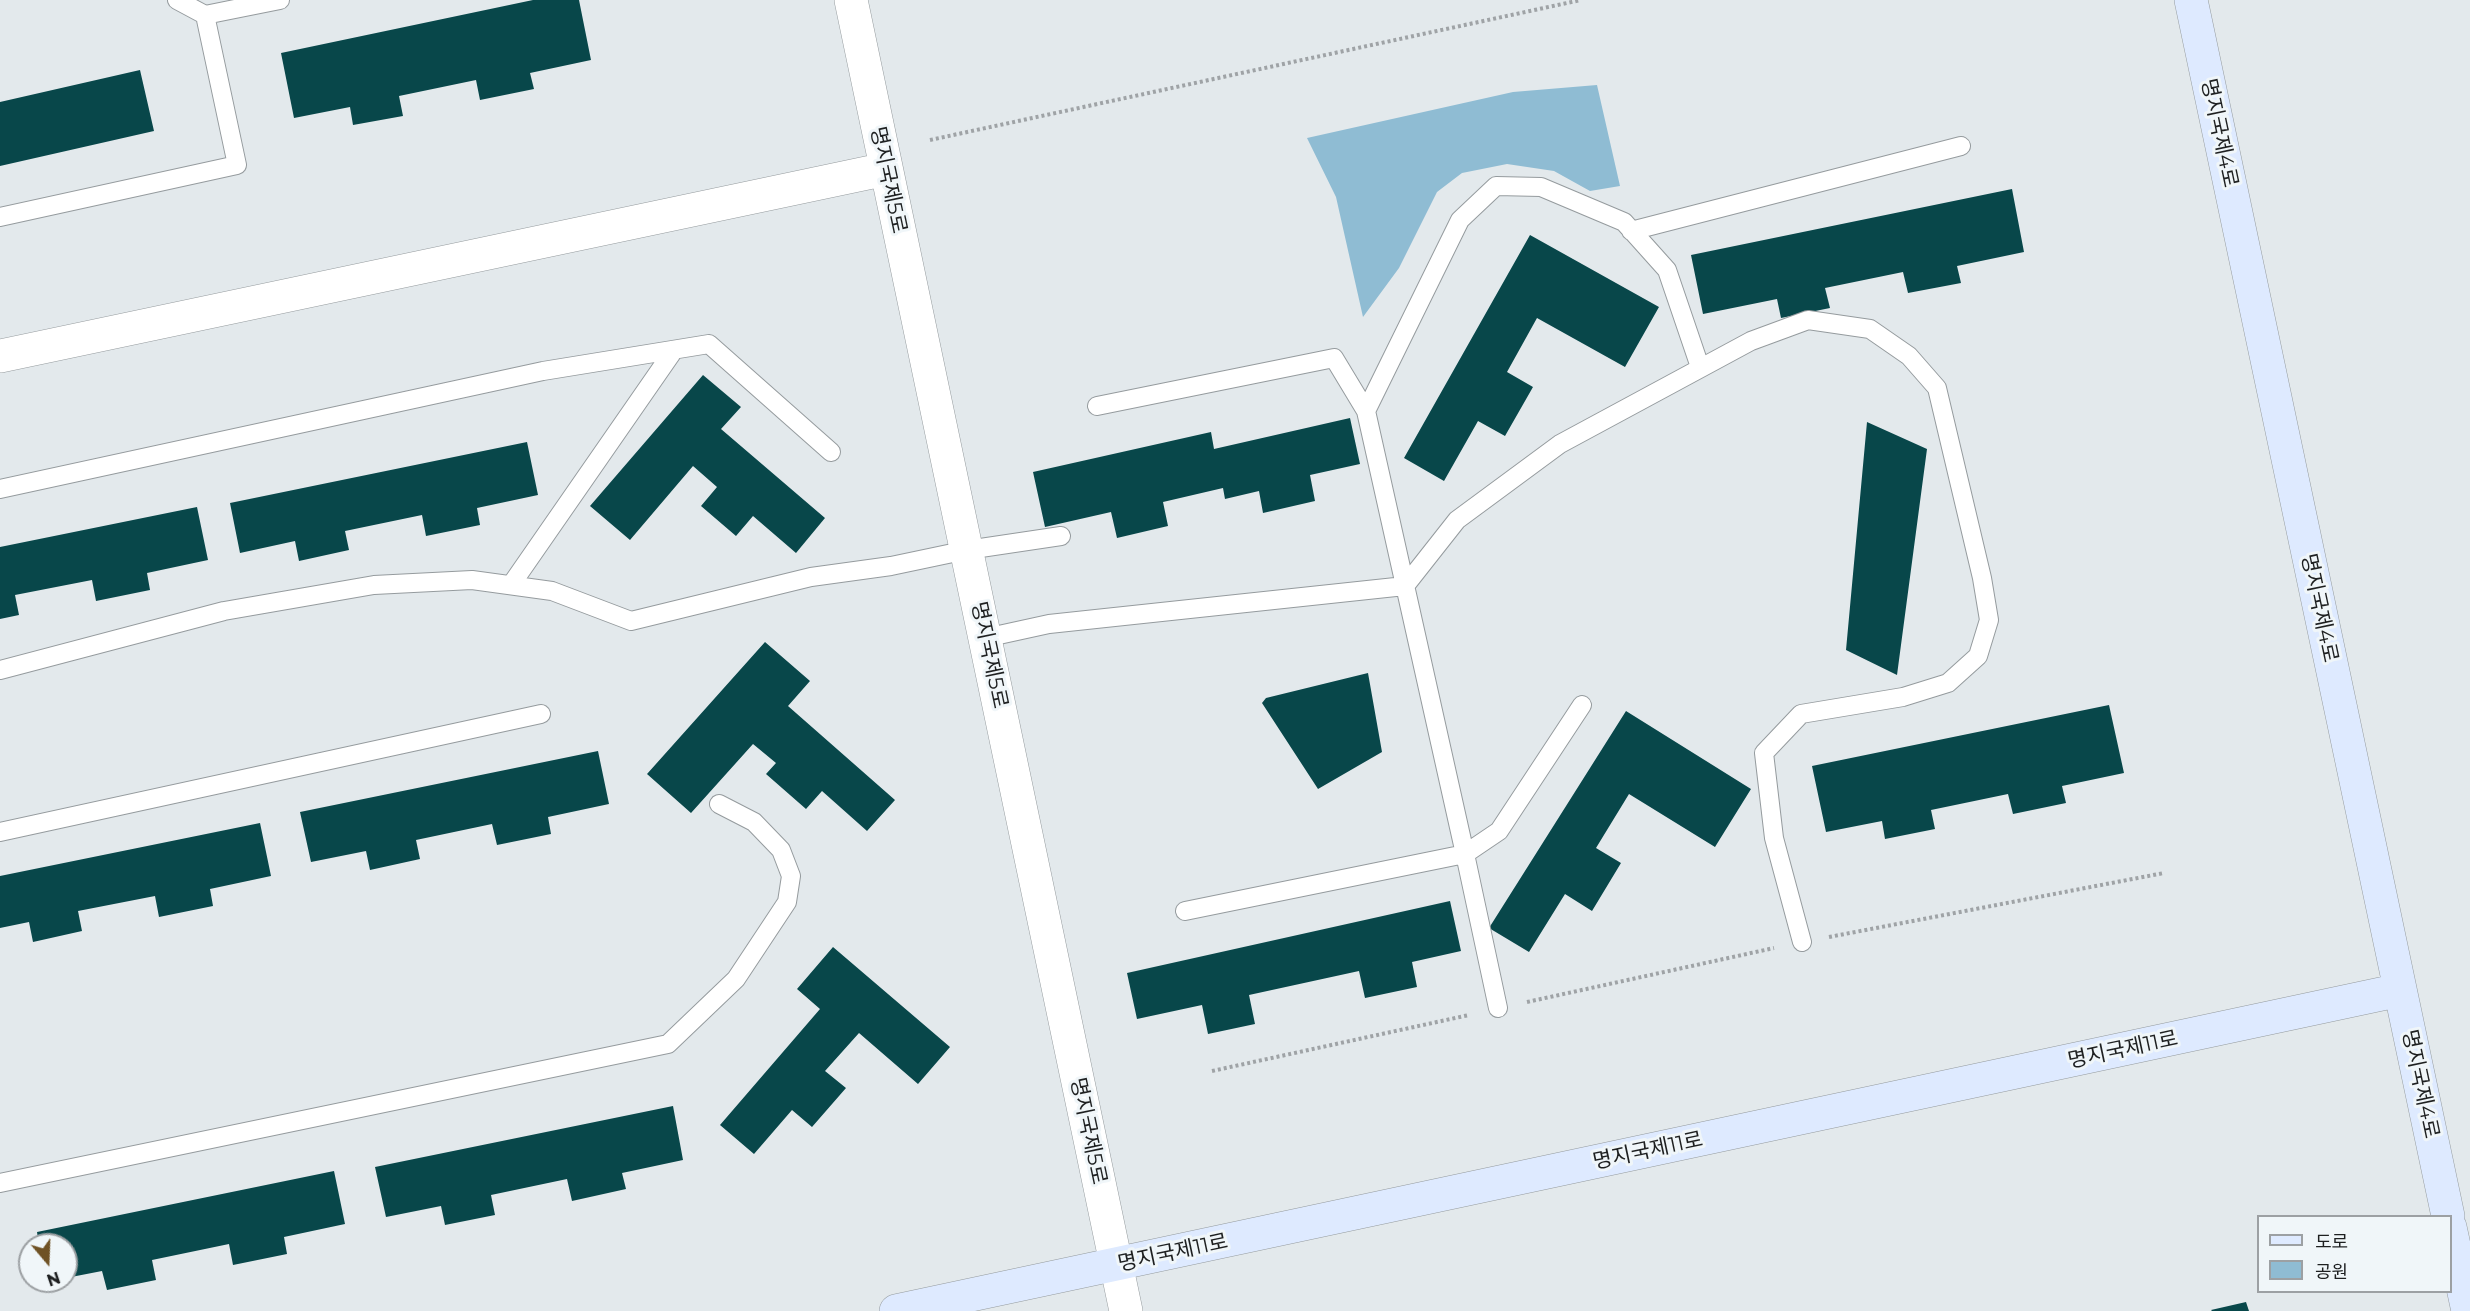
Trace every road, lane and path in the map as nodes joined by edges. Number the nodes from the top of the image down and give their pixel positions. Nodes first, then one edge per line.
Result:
1 (177, 0) edge
2 (280, 0) edge
3 (850, 0) edge
4 (1581, 0) edge
5 (2191, 0) edge
6 (205, 15) junction
7 (930, 140) dead end
8 (1961, 146) dead end
9 (886, 169) junction
10 (0, 217) edge
11 (1631, 231) junction
12 (674, 350) junction
13 (0, 356) edge
14 (1700, 368) junction
15 (1097, 406) dead end
16 (1366, 411) junction
17 (831, 453) dead end
18 (0, 489) edge
19 (1061, 536) dead end
20 (967, 550) junction
21 (511, 585) junction
22 (1405, 586) junction
23 (985, 638) junction
24 (0, 670) edge
25 (1582, 705) dead end
26 (541, 714) dead end
27 (719, 804) dead end
28 (0, 832) edge
29 (1465, 854) junction
30 (1185, 911) dead end
31 (1802, 942) dead end
32 (2400, 990) junction
33 (1498, 1008) joint
34 (1212, 1071) dead end
35 (0, 1183) edge
36 (2448, 1215) edge
37 (2452, 1232) edge
38 (1116, 1265) junction
39 (896, 1311) edge
40 (1126, 1311) edge
41 (2468, 1311) edge

1 - 6 lane
2 - 6 lane
3 - 9 street, 명지국제5로
4 - 7 path
5 - 32 main road, 명지국제4로
6 - 10 lane
8 - 11 lane
9 - 13 street
9 - 20 street, 명지국제5로
11 - 14 lane
11 - 16 lane
12 - 17 lane
12 - 18 lane
12 - 21 lane
14 - 22 lane
14 - 31 lane
15 - 16 lane
16 - 22 lane
19 - 20 lane
20 - 21 lane
20 - 23 street, 명지국제5로
21 - 24 lane
22 - 23 lane
22 - 29 lane
23 - 38 street, 명지국제5로
25 - 29 lane
26 - 28 lane
27 - 35 lane
29 - 30 lane
29 - 33 lane
32 - 36 main road, 명지국제4로
32 - 38 main road, 명지국제11로
33 - 34 path
37 - 41 main road
38 - 39 main road, 명지국제11로
38 - 40 street, 명지국제5로

